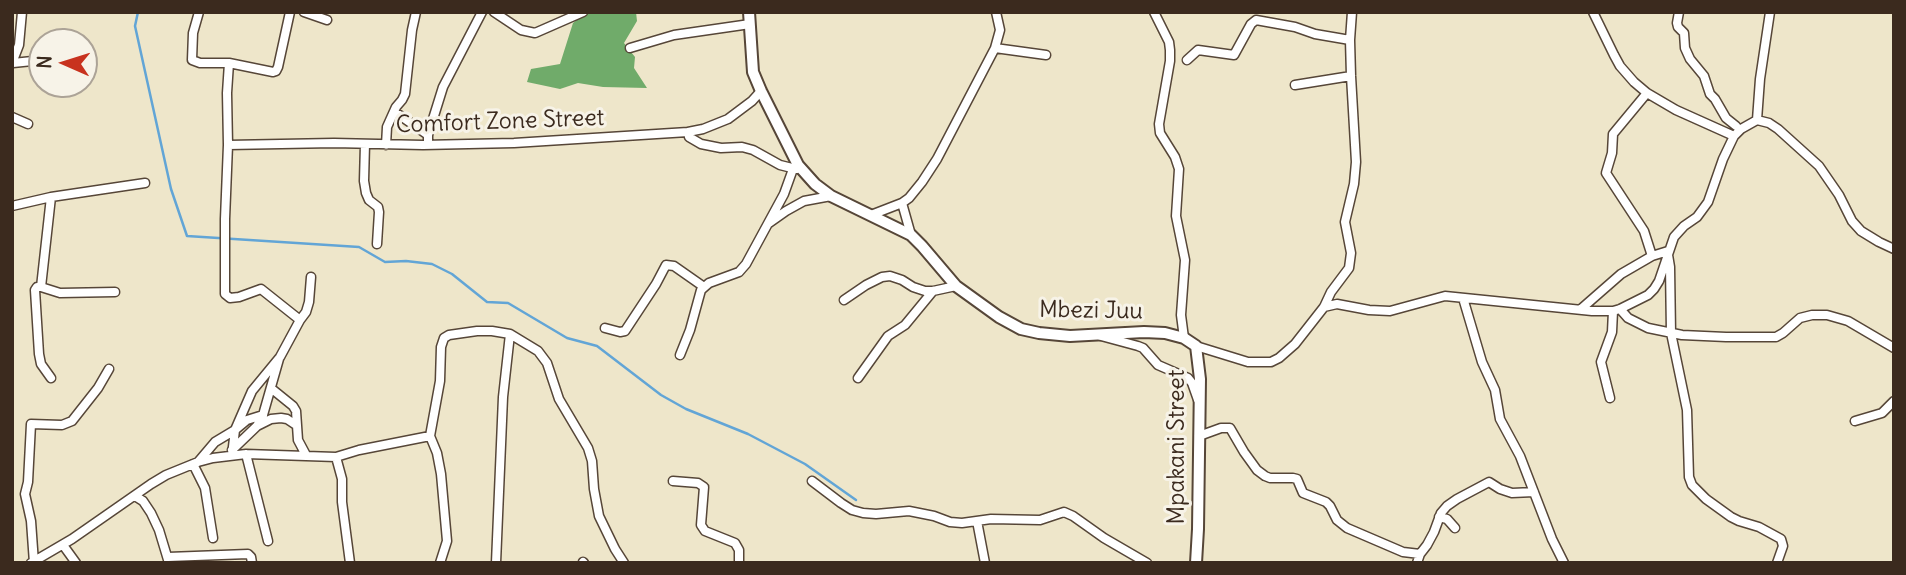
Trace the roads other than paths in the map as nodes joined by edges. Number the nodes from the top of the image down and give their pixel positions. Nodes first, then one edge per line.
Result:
1 (22, 12) edge
2 (199, 12) edge
3 (290, 12) edge
4 (303, 12) edge
5 (416, 12) edge
6 (482, 12) edge
7 (494, 12) edge
8 (583, 12) edge
9 (996, 12) edge
10 (1154, 12) edge
11 (1352, 12) edge
12 (1593, 12) edge
13 (1679, 12) edge
14 (1769, 12) edge
15 (1258, 16) edge
16 (750, 18) edge
17 (327, 20) dead end
18 (1350, 40) junction
19 (630, 48) dead end
20 (995, 48) junction
21 (1046, 55) dead end
22 (1187, 60) dead end
23 (13, 63) edge
24 (229, 63) junction
25 (1350, 76) junction
26 (1295, 85) dead end
27 (761, 91) junction
28 (1647, 93) junction
29 (395, 112) junction
30 (12, 117) edge
31 (1753, 122) junction
32 (28, 124) dead end
33 (1735, 131) junction
34 (688, 132) junction
35 (428, 140) junction
36 (365, 144) junction
37 (229, 145) junction
38 (386, 145) junction
39 (798, 170) junction
40 (145, 183) dead end
41 (831, 196) junction
42 (51, 197) junction
43 (902, 203) junction
44 (12, 206) edge
45 (871, 215) junction
46 (766, 225) junction
47 (911, 236) junction
48 (377, 244) dead end
49 (1894, 248) edge
50 (1668, 253) junction
51 (1652, 256) junction
52 (311, 277) dead end
53 (956, 286) junction
54 (41, 287) junction
55 (704, 287) junction
56 (933, 291) junction
57 (115, 292) dead end
58 (1463, 298) junction
59 (844, 300) dead end
60 (1325, 307) junction
61 (1581, 309) junction
62 (1616, 310) junction
63 (300, 320) junction
64 (605, 328) dead end
65 (1671, 333) junction
66 (510, 334) junction
67 (1095, 334) junction
68 (1184, 338) junction
69 (1196, 346) junction
70 (1894, 348) edge
71 (680, 355) dead end
72 (280, 357) junction
73 (109, 369) dead end
74 (265, 374) junction
75 (51, 378) dead end
76 (275, 379) junction
77 (858, 379) dead end
78 (271, 389) junction
79 (1610, 398) dead end
80 (1894, 401) edge
81 (1199, 403) junction
82 (263, 415) junction
83 (1855, 422) dead end
84 (296, 425) junction
85 (257, 426) junction
86 (235, 430) junction
87 (430, 436) junction
88 (1199, 436) junction
89 (232, 453) junction
90 (246, 454) junction
91 (306, 455) junction
92 (336, 457) junction
93 (196, 463) junction
94 (673, 481) dead end
95 (812, 481) dead end
96 (1534, 492) junction
97 (135, 496) junction
98 (1439, 517) junction
99 (977, 521) junction
100 (1455, 528) dead end
101 (213, 538) dead end
102 (268, 541) dead end
103 (63, 545) junction
104 (1418, 558) edge
105 (168, 560) edge
106 (33, 562) edge
107 (76, 563) edge
108 (251, 563) edge
109 (350, 563) edge
110 (440, 563) edge
111 (496, 563) edge
112 (624, 563) edge
113 (739, 563) edge
114 (985, 563) edge
115 (1147, 563) edge
116 (1196, 563) edge
117 (1564, 563) edge
118 (1777, 563) edge

1 - 23 street
2 - 24 street
3 - 24 street
4 - 17 street
5 - 29 street
6 - 35 street
7 - 8 street
9 - 20 street
10 - 68 street
11 - 18 street
12 - 28 street
13 - 33 street
14 - 31 street
15 - 18 street
15 - 22 street
16 - 19 street
16 - 27 street, Mbezi Juu
18 - 25 street
20 - 21 street
20 - 43 street
24 - 37 street
25 - 26 street
25 - 60 street
27 - 34 street, Comfort Zone Street
27 - 39 street, Mbezi Juu
28 - 33 street
28 - 51 street
29 - 35 street
29 - 38 street
30 - 32 street
31 - 33 street
31 - 49 street
33 - 50 street
34 - 35 street, Comfort Zone Street
34 - 39 street
35 - 38 street, Comfort Zone Street
36 - 37 street, Comfort Zone Street
36 - 38 street, Comfort Zone Street
36 - 48 street
37 - 63 street
39 - 41 street, Mbezi Juu
39 - 46 street
40 - 42 street
41 - 45 street, Mbezi Juu
41 - 46 street
42 - 44 street
42 - 54 street
43 - 45 street
43 - 47 street
45 - 47 street, Mbezi Juu
46 - 55 street
47 - 53 street, Mbezi Juu
50 - 51 street
50 - 62 street
50 - 65 street
51 - 61 street
52 - 63 street
53 - 56 street
53 - 67 street, Mbezi Juu
54 - 57 street
54 - 75 street
55 - 64 street
55 - 71 street
56 - 59 street
56 - 77 street
58 - 60 street
58 - 61 street
58 - 96 street
60 - 69 street
61 - 62 street
62 - 65 street
62 - 79 street
63 - 72 street
65 - 70 street
65 - 118 street
66 - 87 street
66 - 111 street
66 - 112 street
67 - 68 street, Mbezi Juu
67 - 81 street
68 - 69 street, Mpakani Street
69 - 81 street, Mpakani Street
72 - 74 street
72 - 76 street
73 - 106 street
74 - 76 street
74 - 86 street
76 - 78 street
78 - 82 street
78 - 84 street
80 - 83 street
81 - 88 street, Mpakani Street
82 - 85 street
82 - 86 street
84 - 85 street
84 - 91 street
85 - 89 street
86 - 89 street
86 - 93 street
87 - 92 street
87 - 110 street
88 - 104 street
88 - 116 street, Mpakani Street
89 - 90 street
89 - 93 street
90 - 91 street
90 - 102 street
91 - 92 street
92 - 109 street
93 - 97 street
93 - 101 street
94 - 113 street
95 - 99 street
96 - 98 street
96 - 117 street
97 - 103 street
97 - 105 street
98 - 100 street
98 - 104 street
99 - 114 street
99 - 115 street
103 - 106 street
103 - 107 street
105 - 108 street

